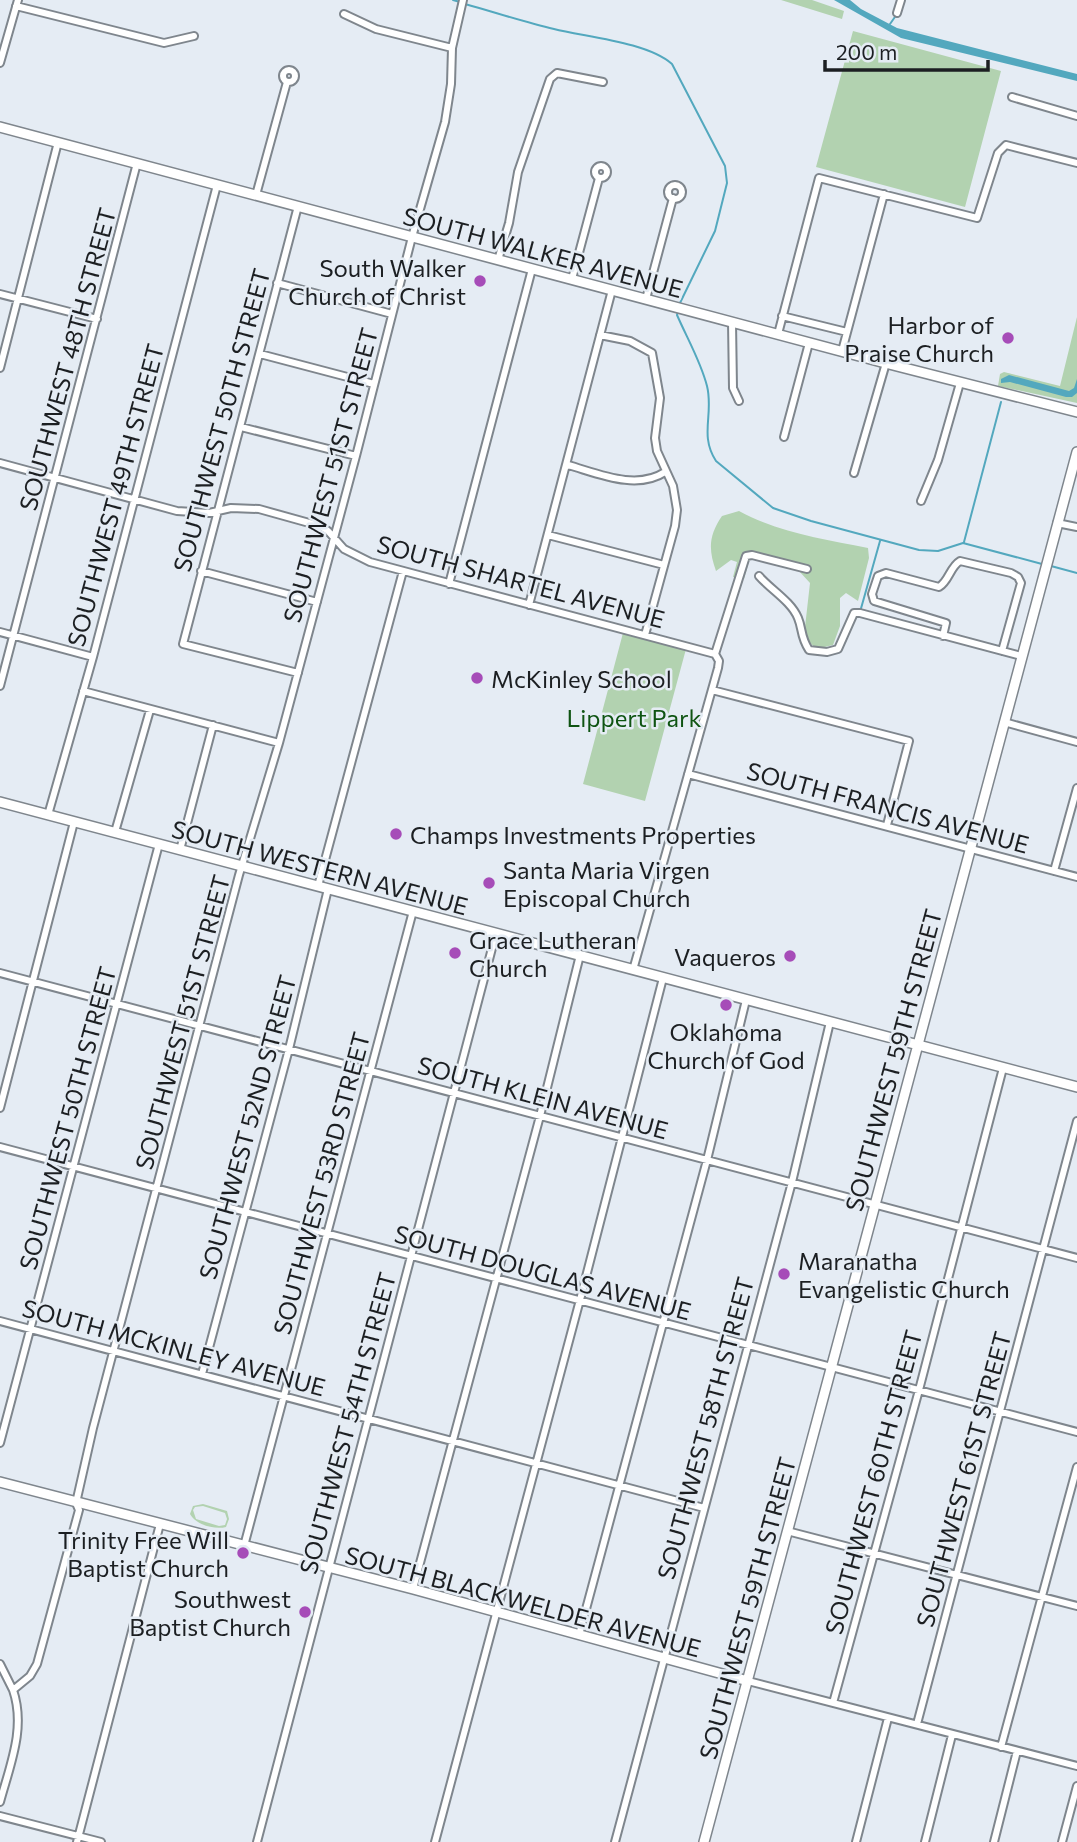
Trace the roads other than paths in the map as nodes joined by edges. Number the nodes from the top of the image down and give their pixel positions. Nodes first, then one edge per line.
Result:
1 (463, 0) edge
2 (901, 0) edge
3 (17, 3) edge
4 (897, 13) dead end
5 (344, 14) dead end
6 (194, 36) dead end
7 (452, 48) junction
8 (0, 63) edge
9 (287, 82) dead end
10 (603, 82) dead end
11 (1012, 97) dead end
12 (1077, 116) edge
13 (0, 127) edge
14 (58, 142) junction
15 (137, 163) junction
16 (1077, 163) edge
17 (599, 178) dead end
18 (217, 185) junction
19 (884, 194) junction
20 (256, 195) junction
21 (673, 198) dead end
22 (298, 206) junction
23 (412, 237) junction
24 (498, 260) junction
25 (533, 269) junction
26 (572, 279) junction
27 (277, 284) junction
28 (612, 290) junction
29 (0, 294) edge
30 (19, 299) junction
31 (646, 299) junction
32 (392, 314) junction
33 (782, 316) junction
34 (97, 319) junction
35 (732, 322) junction
36 (847, 332) junction
37 (778, 334) junction
38 (600, 335) junction
39 (809, 342) junction
40 (842, 351) junction
41 (260, 354) junction
42 (886, 363) junction
43 (0, 368) edge
44 (960, 383) junction
45 (374, 384) junction
46 (739, 401) dead end
47 (1077, 412) edge
48 (240, 426) junction
49 (784, 437) dead end
50 (1077, 452) edge
51 (356, 456) junction
52 (0, 463) edge
53 (568, 465) junction
54 (665, 472) junction
55 (854, 473) dead end
56 (55, 478) junction
57 (134, 500) junction
58 (921, 501) dead end
59 (218, 512) junction
60 (1058, 523) junction
61 (1077, 527) edge
62 (548, 535) junction
63 (335, 538) junction
64 (664, 565) junction
65 (807, 569) dead end
66 (201, 571) junction
67 (403, 571) junction
68 (759, 576) dead end
69 (449, 584) junction
70 (317, 602) junction
71 (529, 605) junction
72 (0, 632) edge
73 (645, 635) junction
74 (14, 636) junction
75 (943, 636) junction
76 (1002, 651) junction
77 (715, 654) junction
78 (1021, 656) junction
79 (93, 657) junction
80 (298, 673) junction
81 (0, 686) edge
82 (712, 690) junction
83 (83, 691) junction
84 (150, 709) junction
85 (1004, 722) junction
86 (213, 725) junction
87 (1077, 742) edge
88 (279, 743) junction
89 (688, 774) junction
90 (1077, 788) edge
91 (0, 802) edge
92 (48, 815) junction
93 (74, 822) junction
94 (887, 825) junction
95 (115, 832) junction
96 (159, 844) junction
97 (970, 849) junction
98 (180, 850) junction
99 (243, 866) junction
100 (1054, 871) junction
101 (1077, 877) edge
102 (323, 888) junction
103 (413, 911) junction
104 (496, 933) junction
105 (580, 956) junction
106 (633, 970) junction
107 (0, 972) edge
108 (663, 978) junction
109 (33, 981) junction
110 (746, 1000) junction
111 (118, 1003) junction
112 (830, 1022) junction
113 (201, 1026) junction
114 (916, 1045) junction
115 (289, 1049) junction
116 (1003, 1068) junction
117 (372, 1072) junction
118 (1077, 1087) edge
119 (456, 1093) junction
120 (0, 1108) edge
121 (540, 1116) junction
122 (1077, 1121) edge
123 (620, 1138) junction
124 (0, 1147) edge
125 (707, 1160) junction
126 (75, 1167) junction
127 (792, 1182) junction
128 (158, 1188) junction
129 (873, 1206) junction
130 (246, 1212) junction
131 (961, 1228) junction
132 (328, 1235) junction
133 (1043, 1250) junction
134 (412, 1257) junction
135 (1077, 1258) edge
136 (496, 1279) junction
137 (580, 1300) junction
138 (0, 1321) edge
139 (663, 1324) junction
140 (30, 1329) junction
141 (747, 1346) junction
142 (113, 1351) junction
143 (831, 1368) junction
144 (202, 1374) junction
145 (919, 1390) junction
146 (284, 1397) junction
147 (1002, 1412) junction
148 (369, 1418) junction
149 (1077, 1432) edge
150 (453, 1440) junction
151 (0, 1443) edge
152 (536, 1463) junction
153 (1077, 1467) edge
154 (0, 1482) edge
155 (620, 1486) junction
156 (76, 1503) junction
157 (704, 1508) junction
158 (160, 1524) junction
159 (787, 1531) junction
160 (244, 1546) junction
161 (874, 1553) junction
162 (328, 1569) junction
163 (957, 1575) junction
164 (412, 1589) junction
165 (1040, 1597) junction
166 (1077, 1606) edge
167 (496, 1614) junction
168 (579, 1635) junction
169 (663, 1659) junction
170 (0, 1664) edge
171 (748, 1681) junction
172 (13, 1690) junction
173 (833, 1703) junction
174 (887, 1718) junction
175 (917, 1724) junction
176 (953, 1735) junction
177 (1001, 1746) junction
178 (1017, 1751) junction
179 (1077, 1766) edge
180 (1077, 1786) edge
181 (0, 1802) edge
182 (0, 1816) edge
183 (78, 1839) edge
184 (101, 1842) edge
185 (257, 1842) edge
186 (435, 1842) edge
187 (615, 1842) edge
188 (704, 1842) edge
189 (856, 1842) edge
190 (925, 1842) edge
191 (994, 1842) edge
192 (1062, 1842) edge

1 - 7 street, SOUTHWEST 51ST STREET
2 - 4 street
3 - 6 street
3 - 8 street
5 - 7 street
7 - 23 street, SOUTHWEST 51ST STREET
9 - 20 street
10 - 24 street
11 - 12 street
13 - 14 main road, SOUTH WALKER AVENUE
14 - 15 main road, SOUTH WALKER AVENUE
14 - 30 street
15 - 18 main road, SOUTH WALKER AVENUE
15 - 34 street, SOUTHWEST 48TH STREET
16 - 19 street
17 - 26 street
18 - 20 main road, SOUTH WALKER AVENUE
18 - 57 street, SOUTHWEST 49TH STREET
19 - 33 street
19 - 36 street
20 - 22 main road, SOUTH WALKER AVENUE
21 - 31 street
22 - 23 main road, SOUTH WALKER AVENUE
22 - 27 street, SOUTHWEST 50TH STREET
23 - 24 main road, SOUTH WALKER AVENUE
23 - 32 street, SOUTHWEST 51ST STREET
24 - 25 main road, SOUTH WALKER AVENUE
25 - 26 main road, SOUTH WALKER AVENUE
25 - 69 street
26 - 28 main road, SOUTH WALKER AVENUE
27 - 32 street
27 - 41 street, SOUTHWEST 50TH STREET
28 - 31 main road, SOUTH WALKER AVENUE
28 - 38 street
29 - 30 street
30 - 34 street
30 - 43 street
31 - 35 main road, SOUTH WALKER AVENUE
32 - 45 street, SOUTHWEST 51ST STREET
33 - 36 street
33 - 37 street
34 - 56 street, SOUTHWEST 48TH STREET
35 - 37 main road, SOUTH WALKER AVENUE
35 - 46 street
36 - 40 street
37 - 39 main road, SOUTH WALKER AVENUE
38 - 53 street
38 - 54 street
39 - 40 main road, SOUTH WALKER AVENUE
39 - 49 street
40 - 42 main road, SOUTH WALKER AVENUE
41 - 45 street
41 - 48 street, SOUTHWEST 50TH STREET
42 - 44 main road, SOUTH WALKER AVENUE
42 - 55 street
44 - 47 main road, SOUTH WALKER AVENUE
44 - 58 street
45 - 51 street, SOUTHWEST 51ST STREET
48 - 51 street
48 - 59 street, SOUTHWEST 50TH STREET
50 - 60 main road, SOUTHWEST 59TH STREET
51 - 63 street, SOUTHWEST 51ST STREET
52 - 56 street, SOUTH SHARTEL AVENUE
53 - 54 street
53 - 62 street
54 - 64 street
56 - 57 street, SOUTH SHARTEL AVENUE
56 - 74 street, SOUTHWEST 48TH STREET
57 - 59 street, SOUTH SHARTEL AVENUE
57 - 79 street, SOUTHWEST 49TH STREET
59 - 63 street, SOUTH SHARTEL AVENUE
59 - 66 street, SOUTHWEST 50TH STREET
60 - 61 street
60 - 78 main road, SOUTHWEST 59TH STREET
62 - 64 street
62 - 71 street
63 - 67 street, SOUTH SHARTEL AVENUE
63 - 70 street, SOUTHWEST 51ST STREET
64 - 73 street
65 - 77 street
66 - 70 street
66 - 80 street, SOUTHWEST 50TH STREET
67 - 69 street, SOUTH SHARTEL AVENUE
67 - 102 street, SOUTHWEST 52ND STREET
68 - 75 street
69 - 71 street, SOUTH SHARTEL AVENUE
70 - 80 street, SOUTHWEST 51ST STREET
71 - 73 street, SOUTH SHARTEL AVENUE
72 - 74 street
73 - 77 street, SOUTH SHARTEL AVENUE
74 - 79 street
74 - 81 street, SOUTHWEST 48TH STREET
75 - 76 street
75 - 76 street
76 - 78 street
77 - 82 street
78 - 85 main road, SOUTHWEST 59TH STREET
79 - 83 street, SOUTHWEST 49TH STREET
80 - 88 street, SOUTHWEST 51ST STREET
82 - 89 street
82 - 94 street
83 - 84 street
83 - 92 street, SOUTHWEST 49TH STREET
84 - 86 street
84 - 95 street
85 - 87 street
85 - 97 main road, SOUTHWEST 59TH STREET
86 - 88 street
86 - 98 street
88 - 99 street, SOUTHWEST 51ST STREET
89 - 94 street, SOUTH FRANCIS AVENUE
89 - 106 street
90 - 100 street
91 - 92 main road, SOUTH WESTERN AVENUE
92 - 93 main road, SOUTH WESTERN AVENUE
93 - 95 main road, SOUTH WESTERN AVENUE
93 - 109 street
94 - 97 street, SOUTH FRANCIS AVENUE
95 - 96 main road, SOUTH WESTERN AVENUE
96 - 98 main road, SOUTH WESTERN AVENUE
96 - 111 street, SOUTHWEST 50TH STREET
97 - 100 street, SOUTH FRANCIS AVENUE
97 - 114 main road, SOUTHWEST 59TH STREET
98 - 99 main road, SOUTH WESTERN AVENUE
99 - 102 main road, SOUTH WESTERN AVENUE
99 - 113 street, SOUTHWEST 51ST STREET
100 - 101 street, SOUTH FRANCIS AVENUE
102 - 103 main road, SOUTH WESTERN AVENUE
102 - 115 street, SOUTHWEST 52ND STREET
103 - 104 main road, SOUTH WESTERN AVENUE
103 - 117 street, SOUTHWEST 53RD STREET
104 - 105 main road, SOUTH WESTERN AVENUE
104 - 119 street, SOUTHWEST 54TH STREET
105 - 106 main road, SOUTH WESTERN AVENUE
105 - 121 street
106 - 108 main road, SOUTH WESTERN AVENUE
107 - 109 street, SOUTH KLEIN AVENUE
108 - 110 main road, SOUTH WESTERN AVENUE
108 - 123 street
109 - 111 street, SOUTH KLEIN AVENUE
109 - 120 street
110 - 112 main road, SOUTH WESTERN AVENUE
110 - 125 street
111 - 113 street, SOUTH KLEIN AVENUE
111 - 126 street, SOUTHWEST 50TH STREET
112 - 114 main road, SOUTH WESTERN AVENUE
112 - 127 street, SOUTHWEST 58TH STREET
113 - 115 street, SOUTH KLEIN AVENUE
113 - 128 street, SOUTHWEST 51ST STREET
114 - 116 main road, SOUTH WESTERN AVENUE
114 - 129 main road, SOUTHWEST 59TH STREET
115 - 117 street, SOUTH KLEIN AVENUE
115 - 130 street, SOUTHWEST 52ND STREET
116 - 118 main road, SOUTH WESTERN AVENUE
116 - 131 street, SOUTHWEST 60TH STREET
117 - 119 street, SOUTH KLEIN AVENUE
117 - 132 street, SOUTHWEST 53RD STREET
119 - 121 street, SOUTH KLEIN AVENUE
119 - 134 street, SOUTHWEST 54TH STREET
121 - 123 street, SOUTH KLEIN AVENUE
121 - 136 street
122 - 133 street, SOUTHWEST 61ST STREET
123 - 125 street, SOUTH KLEIN AVENUE
123 - 137 street
124 - 126 street, SOUTH DOUGLAS AVENUE
125 - 127 street, SOUTH KLEIN AVENUE
125 - 139 street
126 - 128 street, SOUTH DOUGLAS AVENUE
126 - 140 street, SOUTHWEST 50TH STREET
127 - 129 street, SOUTH KLEIN AVENUE
127 - 141 street, SOUTHWEST 58TH STREET
128 - 130 street, SOUTH DOUGLAS AVENUE
128 - 142 street, SOUTHWEST 51ST STREET
129 - 131 street, SOUTH KLEIN AVENUE
129 - 143 main road, SOUTHWEST 59TH STREET
130 - 132 street, SOUTH DOUGLAS AVENUE
130 - 144 street, SOUTHWEST 52ND STREET
131 - 133 street, SOUTH KLEIN AVENUE
131 - 145 street, SOUTHWEST 60TH STREET
132 - 134 street, SOUTH DOUGLAS AVENUE
132 - 146 street, SOUTHWEST 53RD STREET
133 - 135 street, SOUTH KLEIN AVENUE
133 - 147 street, SOUTHWEST 61ST STREET
134 - 136 street, SOUTH DOUGLAS AVENUE
134 - 148 street, SOUTHWEST 54TH STREET
136 - 137 street, SOUTH DOUGLAS AVENUE
136 - 150 street
137 - 139 street, SOUTH DOUGLAS AVENUE
137 - 152 street
138 - 140 street, SOUTH MCKINLEY AVENUE
139 - 141 street, SOUTH DOUGLAS AVENUE
139 - 155 street
140 - 142 street, SOUTH MCKINLEY AVENUE
140 - 151 street, SOUTHWEST 50TH STREET
141 - 143 street, SOUTH DOUGLAS AVENUE
141 - 157 street, SOUTHWEST 58TH STREET
142 - 144 street, SOUTH MCKINLEY AVENUE
142 - 156 street, SOUTHWEST 51ST STREET
143 - 145 street, SOUTH DOUGLAS AVENUE
143 - 159 main road, SOUTHWEST 59TH STREET
144 - 146 street, SOUTH MCKINLEY AVENUE
145 - 147 street, SOUTH DOUGLAS AVENUE
145 - 161 street, SOUTHWEST 60TH STREET
146 - 148 street, SOUTH MCKINLEY AVENUE
146 - 160 street, SOUTHWEST 53RD STREET
147 - 149 street, SOUTH DOUGLAS AVENUE
147 - 163 street, SOUTHWEST 61ST STREET
148 - 150 street, SOUTH MCKINLEY AVENUE
148 - 162 street, SOUTHWEST 54TH STREET
150 - 152 street, SOUTH MCKINLEY AVENUE
150 - 164 street
152 - 155 street, SOUTH MCKINLEY AVENUE
152 - 167 street
153 - 165 street
154 - 156 main road, SOUTH BLACKWELDER AVENUE
155 - 157 street, SOUTH MCKINLEY AVENUE
155 - 168 street
156 - 158 main road, SOUTH BLACKWELDER AVENUE
156 - 172 street, SOUTHWEST 51ST STREET
157 - 169 street, SOUTHWEST 58TH STREET
158 - 160 main road, SOUTH BLACKWELDER AVENUE
158 - 183 street
159 - 161 street
159 - 171 main road, SOUTHWEST 59TH STREET
160 - 162 main road, SOUTH BLACKWELDER AVENUE
161 - 163 street
161 - 173 street, SOUTHWEST 60TH STREET
162 - 164 main road, SOUTH BLACKWELDER AVENUE
162 - 185 street, SOUTHWEST 54TH STREET
163 - 165 street
163 - 175 street, SOUTHWEST 61ST STREET
164 - 167 main road, SOUTH BLACKWELDER AVENUE
165 - 166 street
165 - 177 street
167 - 168 main road, SOUTH BLACKWELDER AVENUE
167 - 186 street
168 - 169 main road, SOUTH BLACKWELDER AVENUE
169 - 171 main road, SOUTH BLACKWELDER AVENUE
169 - 187 street, SOUTHWEST 58TH STREET
170 - 172 street
171 - 173 street, SOUTH BLACKWELDER AVENUE
171 - 188 main road, SOUTHWEST 59TH STREET
172 - 181 street
173 - 174 street, SOUTH BLACKWELDER AVENUE
174 - 175 street, SOUTH BLACKWELDER AVENUE
174 - 189 street
175 - 176 street, SOUTH BLACKWELDER AVENUE
176 - 177 street, SOUTH BLACKWELDER AVENUE
176 - 190 street
177 - 178 street, SOUTH BLACKWELDER AVENUE
178 - 179 street, SOUTH BLACKWELDER AVENUE
178 - 191 street
180 - 192 street
182 - 183 street
183 - 184 street

